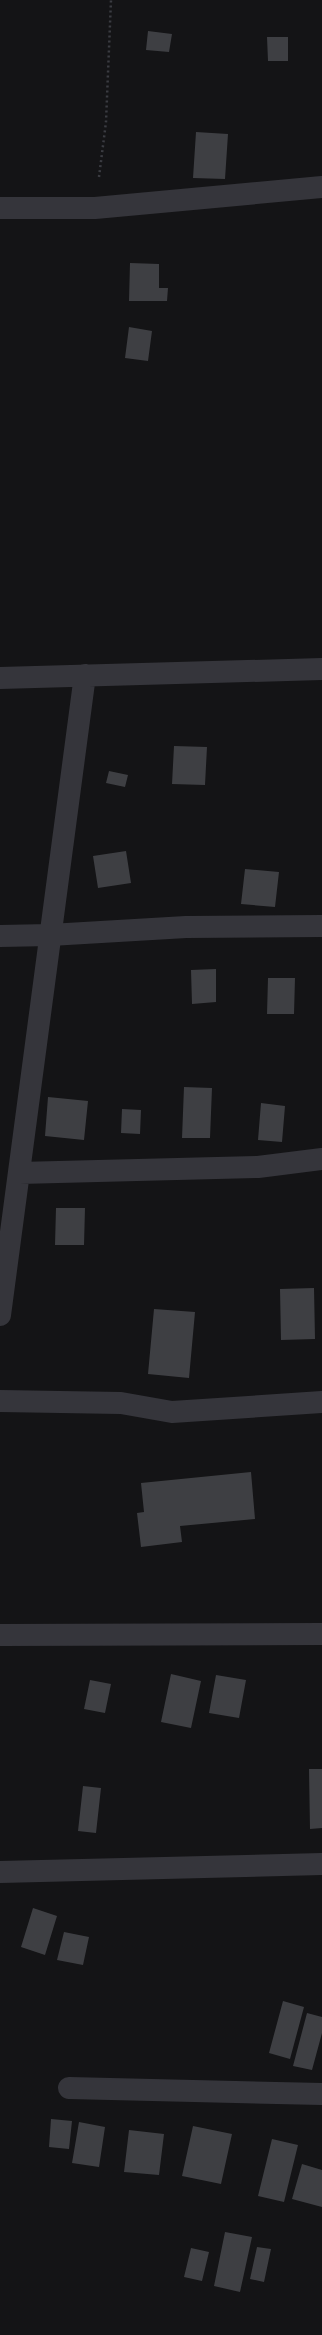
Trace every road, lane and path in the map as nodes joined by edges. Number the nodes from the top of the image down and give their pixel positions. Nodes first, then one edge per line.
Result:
1 (111, 0) edge
2 (322, 187) edge
3 (0, 208) edge
4 (95, 208) junction
5 (322, 669) edge
6 (85, 675) junction
7 (0, 678) edge
8 (322, 926) edge
9 (0, 936) edge
10 (50, 936) junction
11 (322, 1159) edge
12 (19, 1172) junction
13 (0, 1315) edge
14 (0, 1401) edge
15 (322, 1402) edge
16 (322, 1634) edge
17 (0, 1635) edge
18 (322, 1864) edge
19 (0, 1872) edge
20 (69, 2088) dead end
21 (322, 2094) edge

1 - 4 path
2 - 4 street
3 - 4 street
5 - 6 street
6 - 7 street
6 - 10 street
8 - 10 street
9 - 10 street
10 - 12 street
11 - 12 street
12 - 13 street
14 - 15 street
16 - 17 street
18 - 19 street
20 - 21 street

